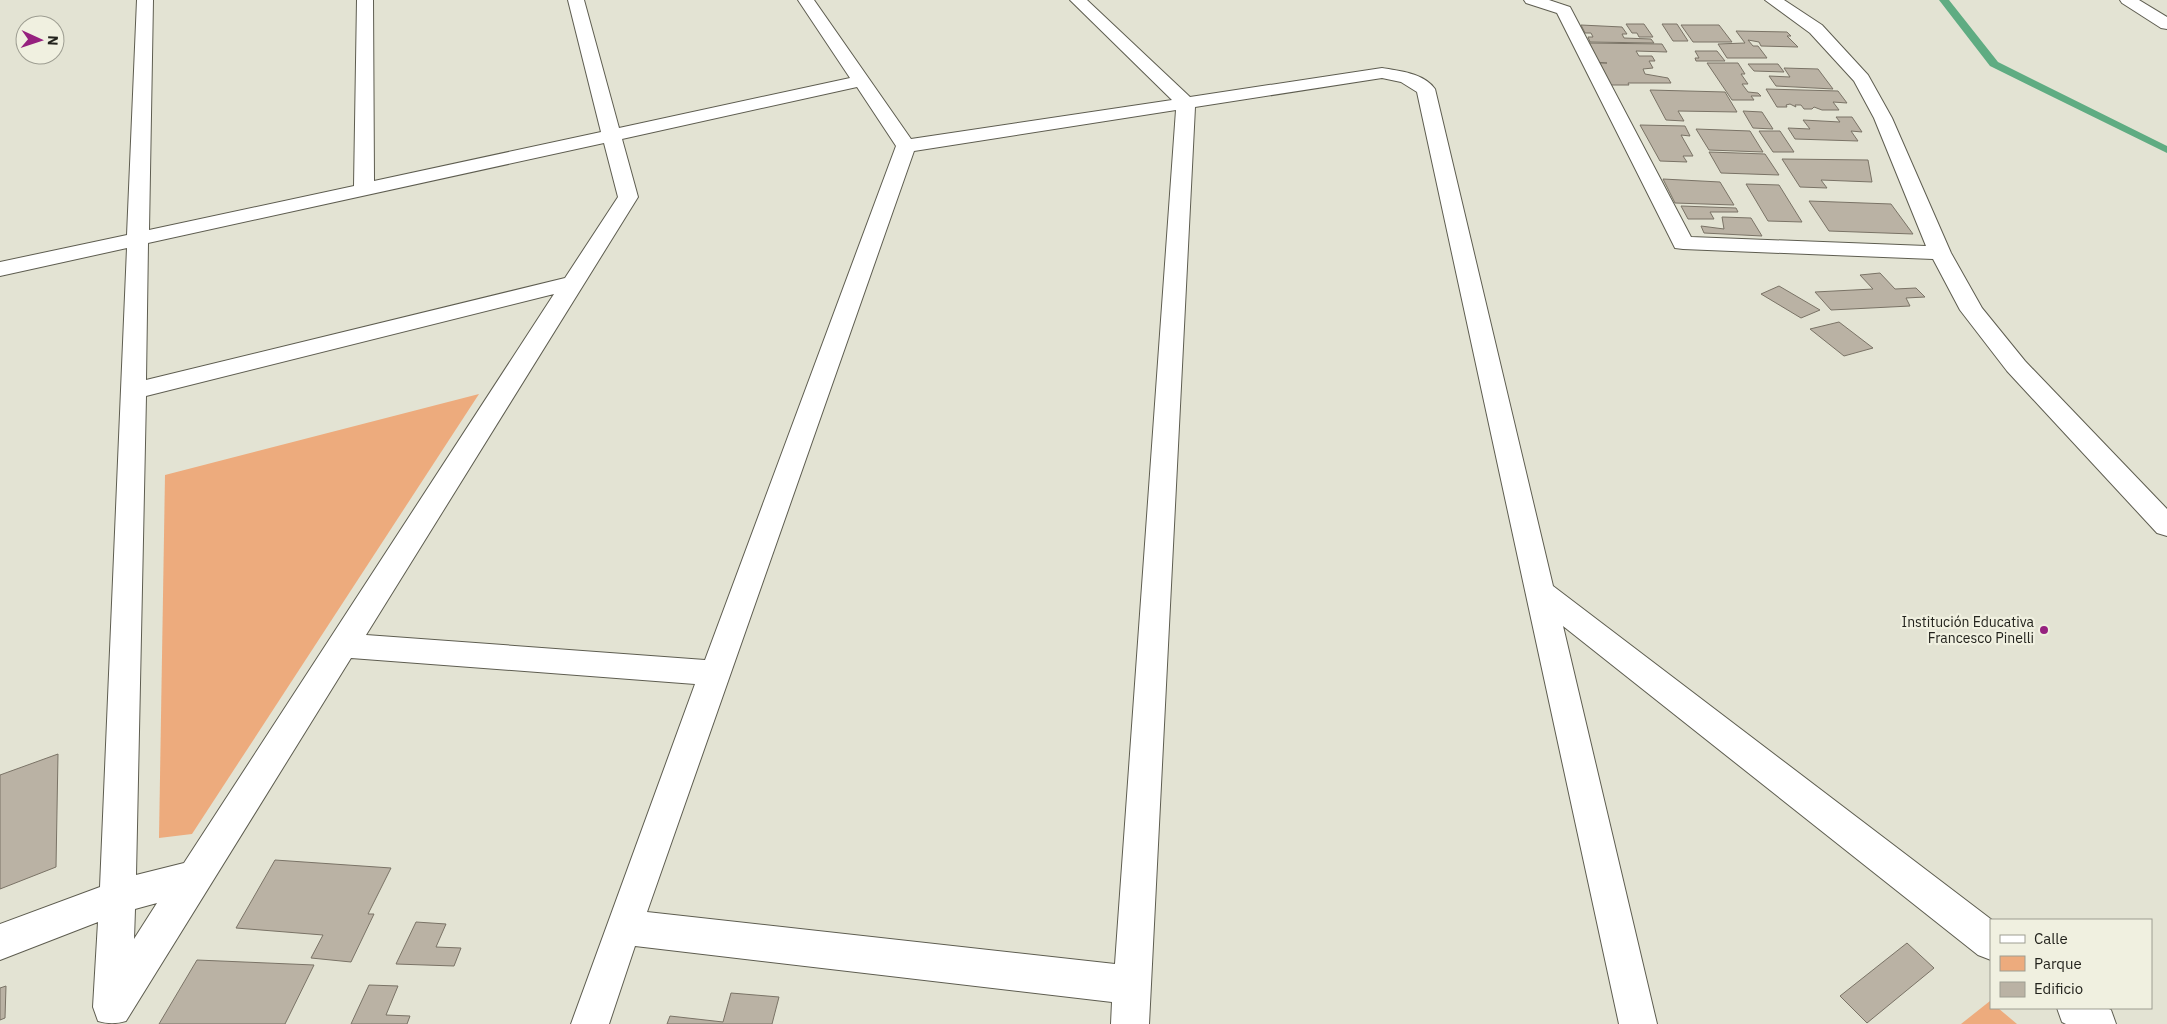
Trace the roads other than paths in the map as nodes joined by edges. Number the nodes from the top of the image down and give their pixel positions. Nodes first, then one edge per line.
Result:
1 (145, 0) edge
2 (365, 0) edge
3 (576, 0) edge
4 (806, 0) edge
5 (1078, 0) edge
6 (1532, 0) edge
7 (1773, 0) edge
8 (2128, 0) edge
9 (1573, 5) edge
10 (2167, 24) edge
11 (861, 81) junction
12 (1186, 103) junction
13 (611, 135) junction
14 (906, 146) junction
15 (364, 189) junction
16 (136, 239) junction
17 (1940, 253) junction
18 (0, 269) edge
19 (573, 283) junction
20 (132, 391) junction
21 (2167, 526) edge
22 (1540, 592) junction
23 (342, 645) junction
24 (715, 673) junction
25 (196, 876) junction
26 (118, 897) junction
27 (623, 927) junction
28 (1990, 941) edge
29 (0, 942) edge
30 (1132, 985) junction
31 (2077, 1009) edge
32 (112, 1015) edge
33 (590, 1024) edge
34 (1130, 1024) edge
35 (1638, 1024) edge
36 (2097, 1024) edge

1 - 16 street
2 - 15 street
3 - 13 street
4 - 11 street
5 - 12 street
6 - 9 street
7 - 17 street
8 - 10 street
9 - 17 street
11 - 13 street
11 - 14 street
12 - 14 street
12 - 22 street
12 - 30 street
13 - 15 street
13 - 19 street
14 - 24 street
15 - 16 street
16 - 18 street
16 - 20 street
17 - 21 street
19 - 20 street
19 - 23 street
20 - 26 street
22 - 28 street
22 - 35 street
23 - 24 street
23 - 25 street
24 - 27 street
25 - 26 street
25 - 32 street
26 - 29 street
26 - 32 street
27 - 30 street
27 - 33 street
30 - 34 street
31 - 36 street

